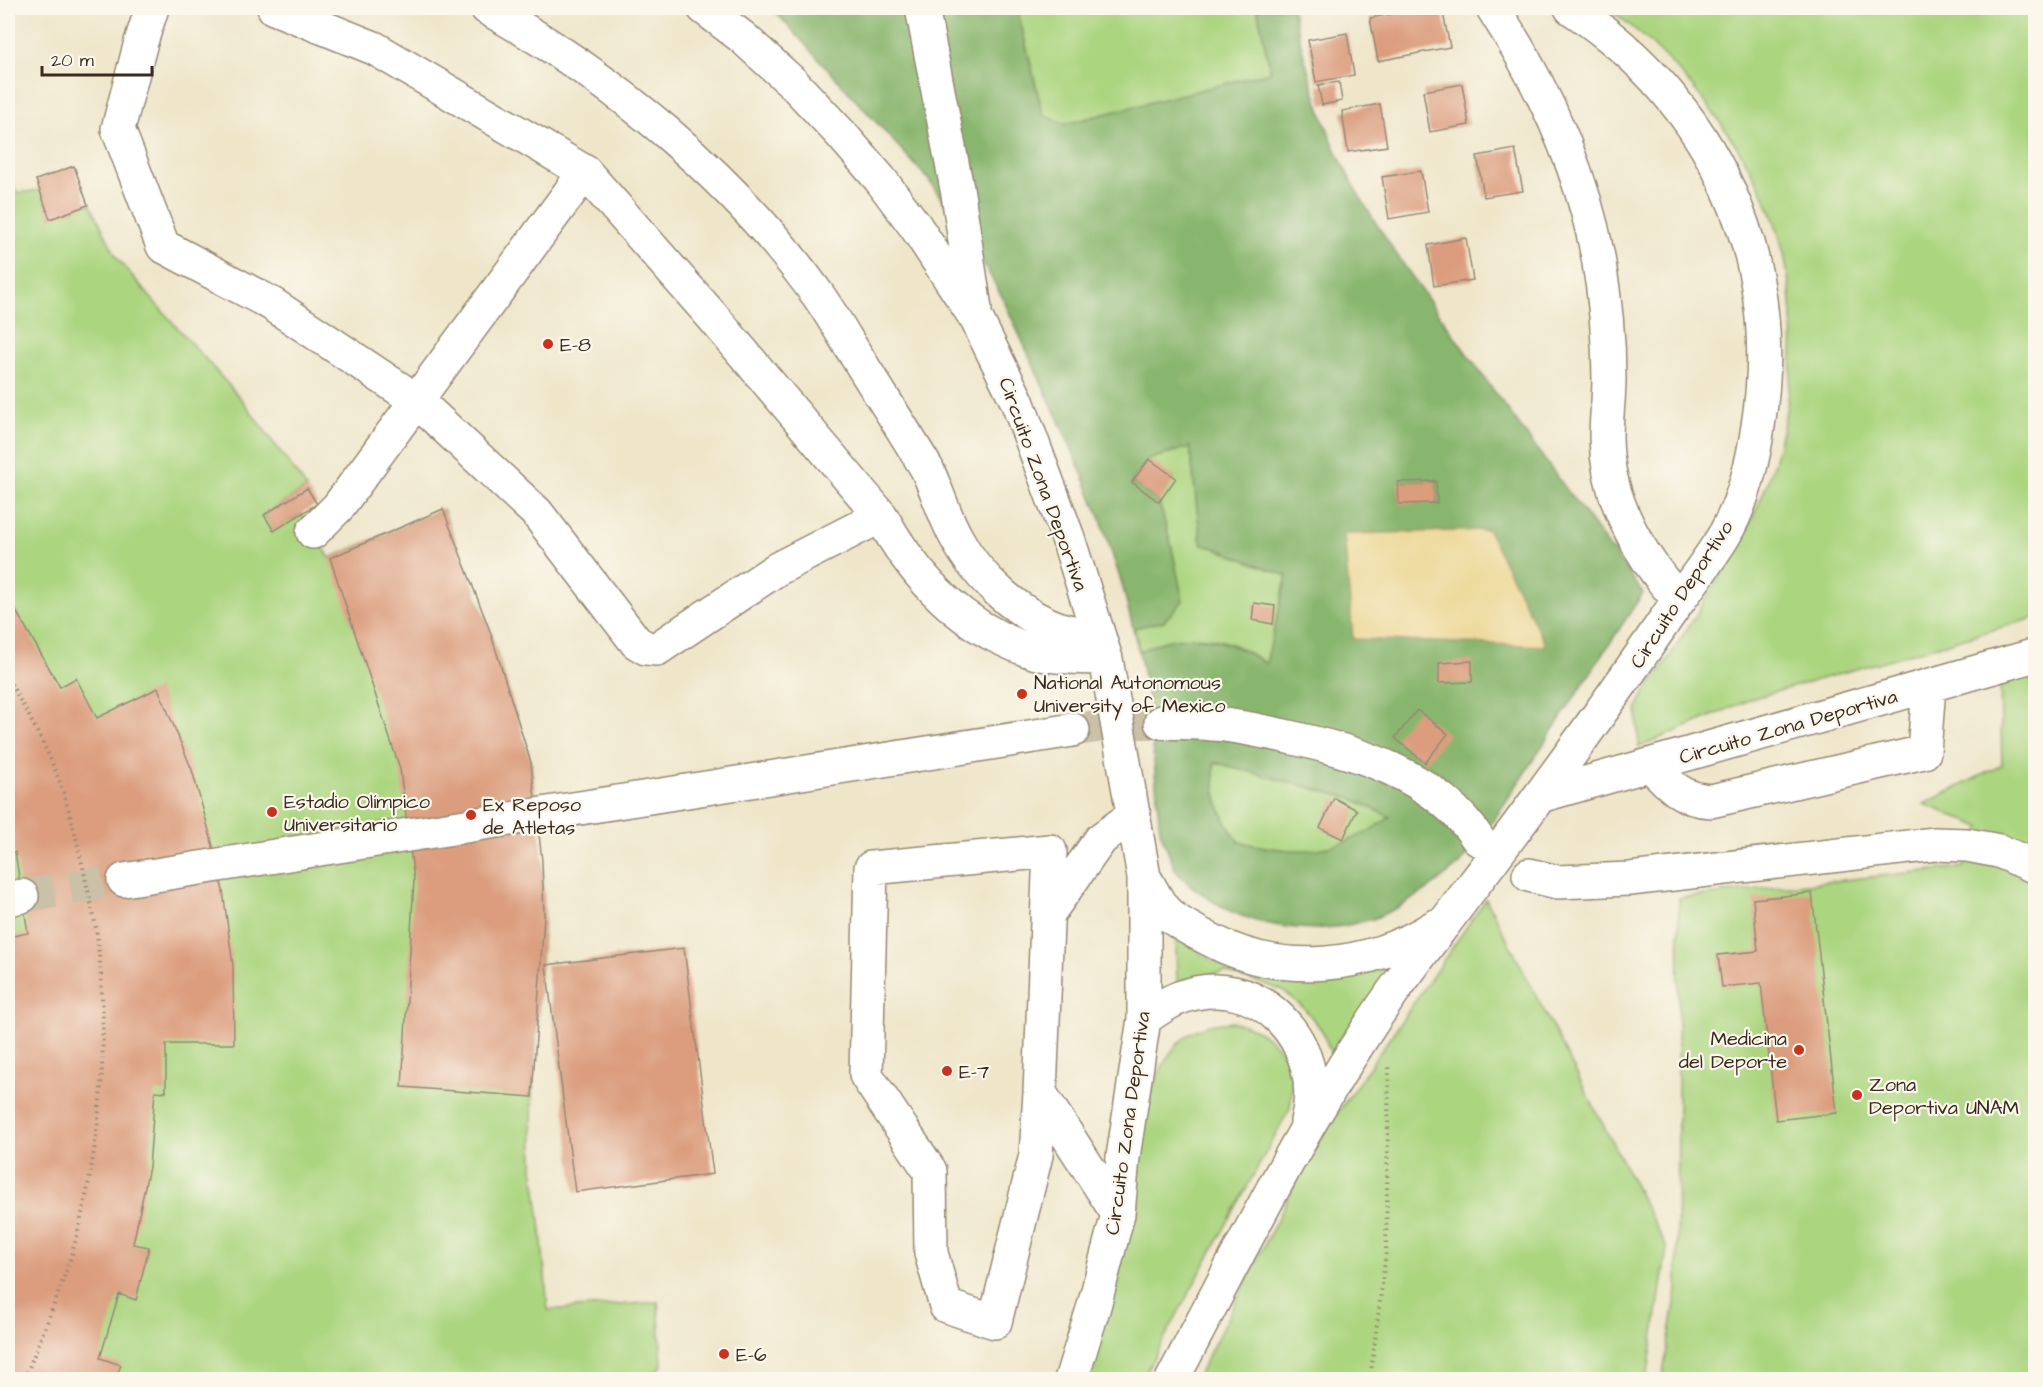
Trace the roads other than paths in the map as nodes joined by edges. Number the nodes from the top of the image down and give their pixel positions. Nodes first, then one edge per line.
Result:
1 (152, 8) edge
2 (274, 8) edge
3 (487, 8) edge
4 (704, 8) edge
5 (922, 8) edge
6 (1493, 8) edge
7 (1571, 8) edge
8 (585, 172) junction
9 (977, 320) junction
10 (417, 400) junction
11 (881, 516) junction
12 (313, 532) dead end
13 (1678, 600) junction
14 (2036, 655) edge
15 (1105, 660) junction
16 (1929, 686) junction
17 (1161, 722) tunnel mouth
18 (1073, 730) tunnel mouth
19 (1651, 765) junction
20 (1530, 809) junction
21 (1134, 814) junction
22 (1478, 839) dead end
23 (2036, 867) edge
24 (1529, 875) dead end
25 (1144, 877) junction
26 (124, 880) tunnel mouth
27 (1047, 915) junction
28 (1445, 920) junction
29 (1144, 1020) junction
30 (1040, 1094) junction
31 (1299, 1139) junction
32 (1118, 1214) junction
33 (1071, 1380) edge
34 (1172, 1380) edge

1 - 10 street
2 - 8 street
3 - 15 street
4 - 9 street, Circuito Zona Deportiva
5 - 9 street
6 - 13 street
7 - 13 street, Circuito Deportivo
8 - 10 street
8 - 11 street
9 - 15 street, Circuito Zona Deportiva
10 - 11 street
10 - 12 street
11 - 15 street
13 - 20 street, Circuito Deportivo
14 - 16 street, Circuito Zona Deportiva
15 - 21 street, Circuito Zona Deportiva
16 - 19 street, Circuito Zona Deportiva
16 - 19 street
17 - 22 street
18 - 26 street
19 - 20 street, Circuito Zona Deportiva
20 - 28 street
21 - 25 street, Circuito Zona Deportiva
21 - 27 street
23 - 24 street
25 - 28 street
25 - 29 street, Circuito Zona Deportiva
27 - 30 street
27 - 30 street
28 - 31 street
29 - 31 street
29 - 32 street, Circuito Zona Deportiva
30 - 32 street
31 - 34 street
32 - 33 street, Circuito Zona Deportiva

